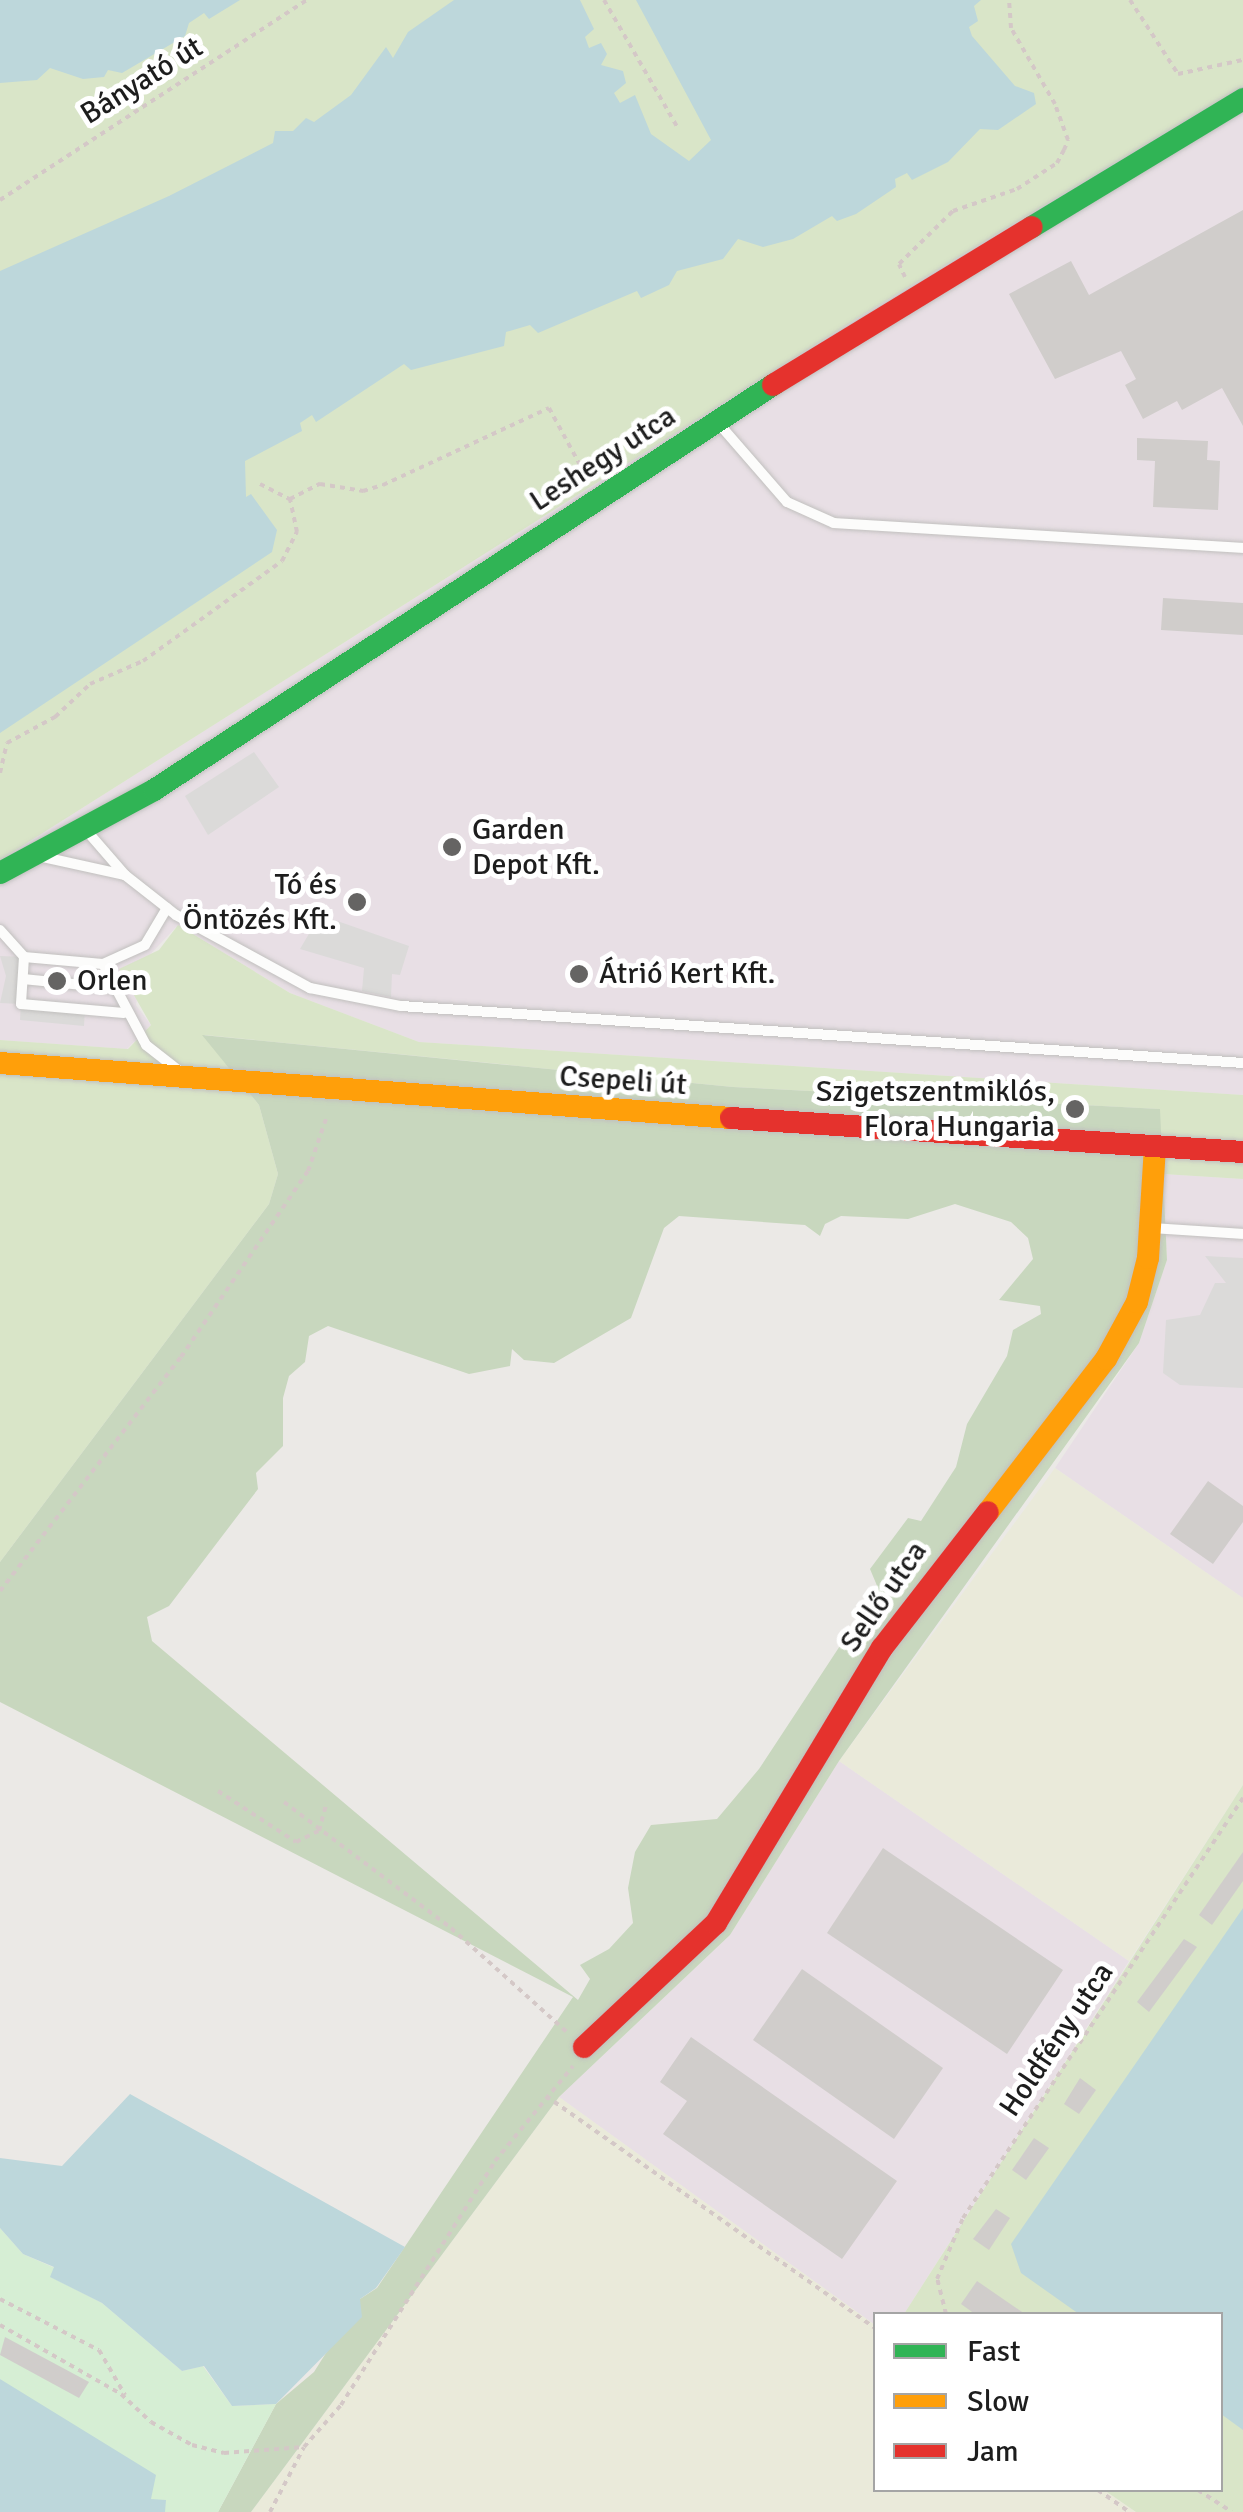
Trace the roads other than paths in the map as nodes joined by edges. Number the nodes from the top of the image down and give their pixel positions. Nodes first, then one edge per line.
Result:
1 (1243, 100) edge
2 (716, 420) junction
3 (1243, 548) edge
4 (86, 830) junction
5 (33, 855) junction
6 (0, 873) edge
7 (125, 876) junction
8 (167, 908) junction
9 (0, 930) edge
10 (24, 957) junction
11 (102, 964) junction
12 (23, 979) junction
13 (113, 988) junction
14 (124, 1013) junction
15 (1243, 1062) edge
16 (0, 1063) edge
17 (187, 1077) junction
18 (1155, 1146) junction
19 (1243, 1152) edge
20 (1152, 1228) junction
21 (1243, 1234) edge
22 (584, 2046) road end

1 - 2 street, Leshegy utca
2 - 3 lane
2 - 4 street, Leshegy utca
4 - 5 street, Leshegy utca
4 - 7 lane
5 - 6 street, Leshegy utca
5 - 7 lane
7 - 8 lane
8 - 11 lane
8 - 15 lane
9 - 10 lane
10 - 11 lane
10 - 12 lane
11 - 13 lane
12 - 13 lane
12 - 14 lane
13 - 14 lane
14 - 17 lane
16 - 17 street, Csepeli út
17 - 18 street, Csepeli út
18 - 19 street, Csepeli út
18 - 20 street, Sellő utca
20 - 21 lane
20 - 22 street, Sellő utca

